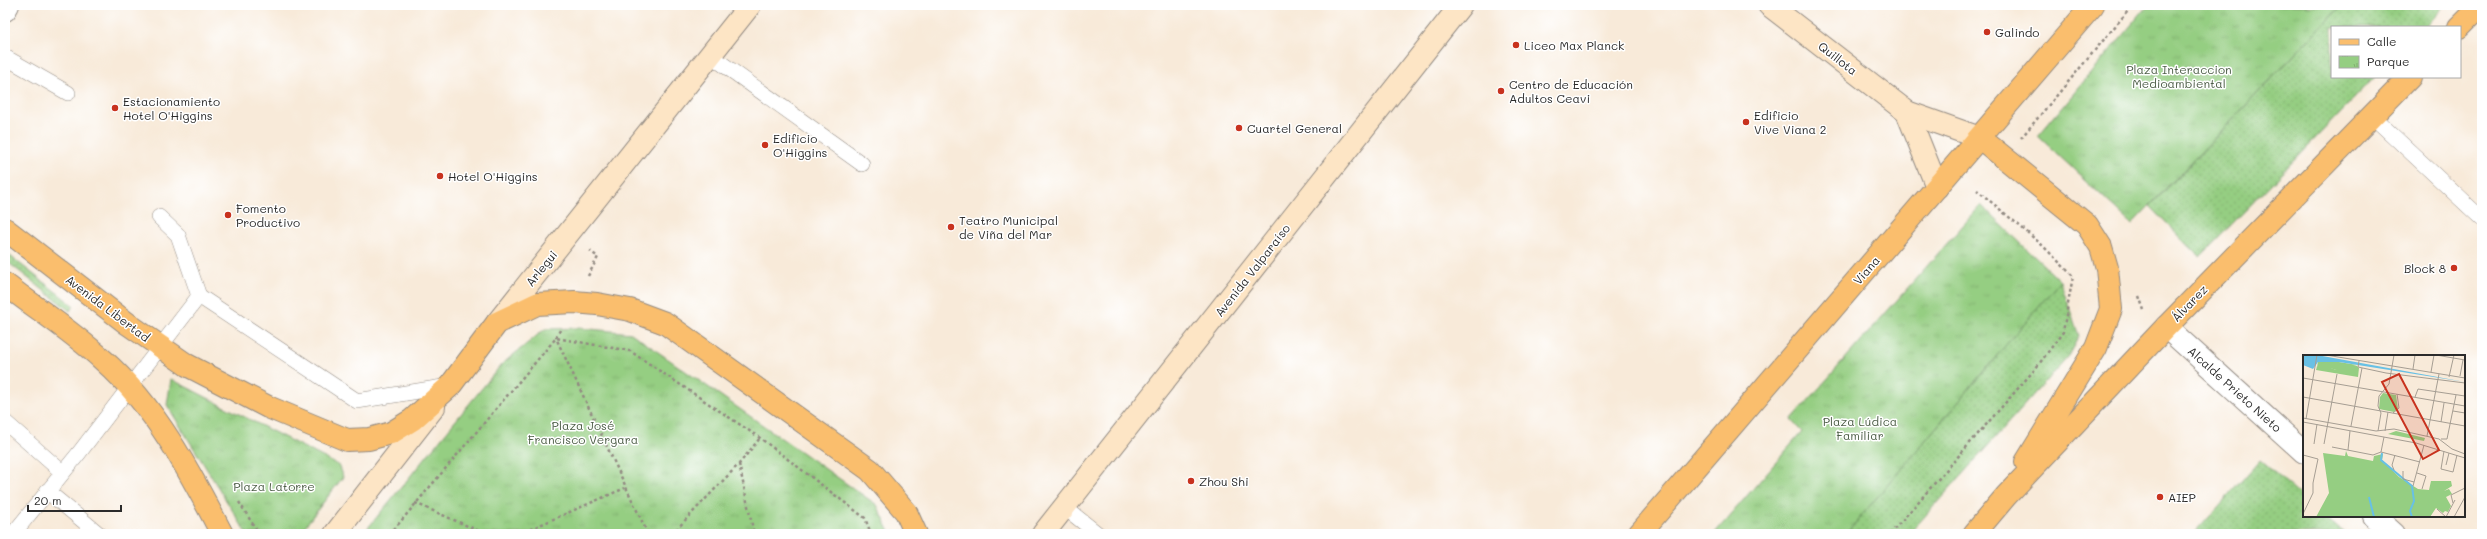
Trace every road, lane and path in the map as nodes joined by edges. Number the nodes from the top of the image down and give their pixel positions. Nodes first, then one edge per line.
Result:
1 (8, 5) edge
2 (750, 5) edge
3 (1461, 5) edge
4 (1769, 5) edge
5 (2093, 5) edge
6 (2133, 5) edge
7 (2481, 5) edge
8 (5, 10) edge
9 (2460, 26) edge
10 (710, 55) junction
11 (5, 57) edge
12 (2409, 78) edge
13 (68, 93) dead end
14 (1907, 112) junction
15 (2372, 116) junction
16 (1980, 138) junction
17 (2019, 140) dead end
18 (862, 164) dead end
19 (1937, 187) junction
20 (1977, 190) dead end
21 (159, 217) dead end
22 (2482, 219) edge
23 (5, 229) edge
24 (569, 233) junction
25 (5, 284) edge
26 (199, 296) junction
27 (574, 302) junction
28 (497, 323) junction
29 (2166, 327) junction
30 (556, 338) junction
31 (158, 347) junction
32 (129, 386) junction
33 (450, 386) junction
34 (5, 422) edge
35 (760, 438) junction
36 (2303, 451) edge
37 (739, 464) junction
38 (62, 472) junction
39 (625, 488) junction
40 (47, 491) junction
41 (2006, 496) junction
42 (415, 503) junction
43 (1064, 507) junction
44 (2375, 517) edge
45 (13, 534) edge
46 (99, 534) edge
47 (222, 534) edge
48 (335, 534) edge
49 (390, 534) edge
50 (486, 534) edge
51 (518, 534) edge
52 (648, 534) edge
53 (672, 534) edge
54 (754, 534) edge
55 (871, 534) edge
56 (916, 534) edge
57 (1043, 534) edge
58 (1098, 534) edge
59 (1639, 534) edge
60 (1890, 534) edge
61 (1974, 534) edge
62 (2394, 534) edge

1 - 8 street
2 - 10 main road, Arlegui
3 - 43 main road, Avenida Valparaíso
4 - 14 main road, Quillota
5 - 16 main road, Viana
6 - 17 path
7 - 9 main road
10 - 18 lane
10 - 24 main road, Arlegui
11 - 13 lane
12 - 15 main road, Álvarez
14 - 16 main road, Quillota
14 - 19 main road
15 - 22 lane
15 - 29 main road, Álvarez
16 - 19 main road, Viana
16 - 41 main road
19 - 59 main road, Viana
20 - 60 path
21 - 26 lane
23 - 31 main road, Avenida Libertad
24 - 27 path
24 - 28 main road, Arlegui
25 - 32 main road
26 - 31 lane
26 - 33 lane
27 - 28 main road
27 - 30 path
27 - 56 main road
28 - 33 main road, Arlegui
29 - 36 street, Alcalde Prieto Nieto
29 - 41 main road, Álvarez
30 - 35 path
30 - 39 path
30 - 42 path
31 - 32 lane, Avenida Libertad
31 - 33 main road
32 - 38 lane, Avenida Libertad
32 - 47 main road
33 - 48 main road, Arlegui
34 - 38 lane
35 - 37 path
35 - 55 path
37 - 53 path
37 - 54 path
38 - 40 lane, Avenida Libertad
39 - 51 path
39 - 52 path
40 - 45 lane, Avenida Libertad
40 - 46 lane
41 - 61 main road, Álvarez
42 - 49 path
42 - 50 path
43 - 57 main road, Avenida Valparaíso
43 - 58 lane
44 - 62 street

